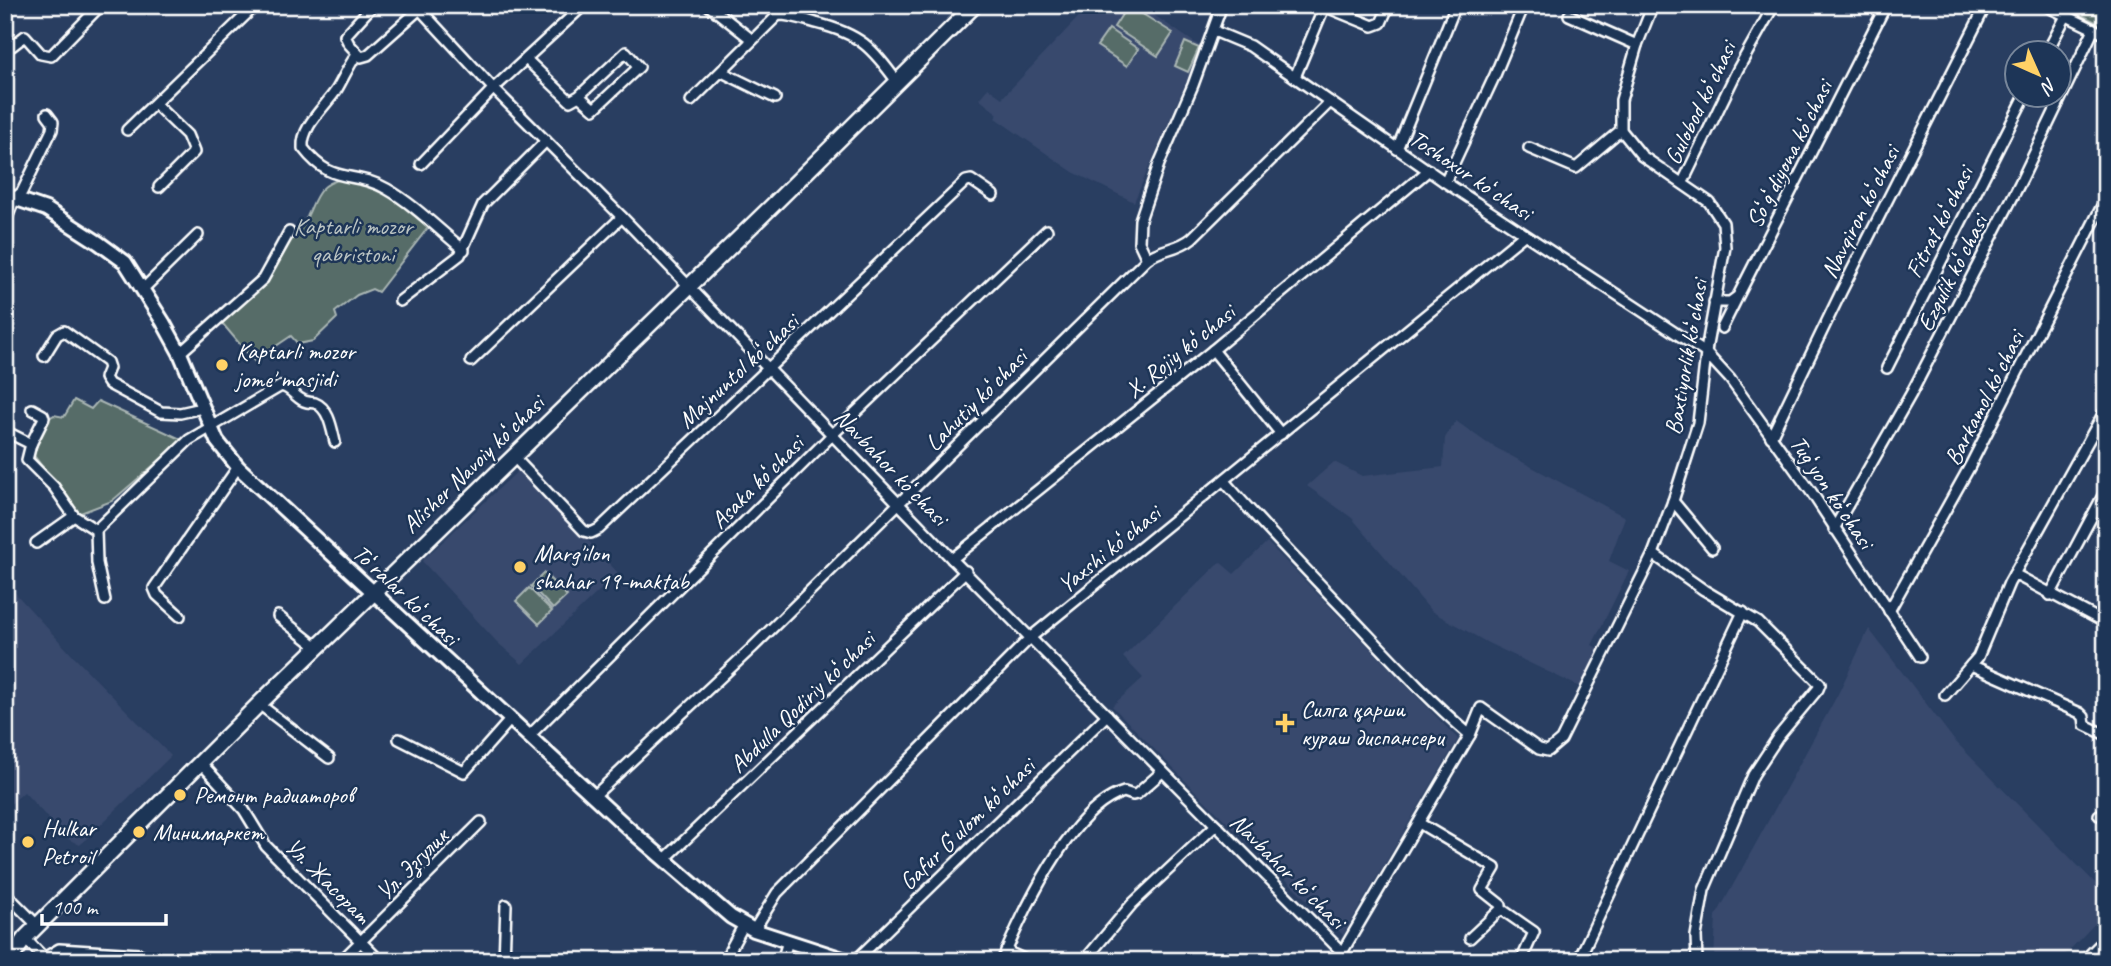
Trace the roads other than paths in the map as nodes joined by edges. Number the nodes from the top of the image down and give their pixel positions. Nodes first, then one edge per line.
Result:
1 (102, 5) edge
2 (256, 5) edge
3 (373, 5) edge
4 (584, 5) edge
5 (708, 5) edge
6 (975, 5) edge
7 (1222, 5) edge
8 (1389, 5) edge
9 (1456, 5) edge
10 (1524, 5) edge
11 (1653, 5) edge
12 (1774, 5) edge
13 (1886, 5) edge
14 (1986, 5) edge
15 (2044, 5) edge
16 (1325, 6) edge
17 (420, 7) edge
18 (1569, 15) dead end
19 (2066, 16) junction
20 (2094, 29) junction
21 (1214, 31) junction
22 (2106, 35) edge
23 (2054, 38) edge
24 (751, 39) junction
25 (1637, 45) junction
26 (5, 46) edge
27 (357, 54) junction
28 (526, 59) junction
29 (722, 72) junction
30 (1295, 77) junction
31 (898, 83) junction
32 (493, 89) junction
33 (579, 96) junction
34 (775, 98) dead end
35 (691, 101) dead end
36 (1331, 102) junction
37 (155, 104) junction
38 (2019, 108) edge
39 (47, 114) dead end
40 (127, 130) dead end
41 (1621, 130) junction
42 (546, 141) junction
43 (1530, 148) dead end
44 (1397, 149) junction
45 (421, 164) dead end
46 (1429, 170) junction
47 (1445, 182) junction
48 (1682, 182) junction
49 (159, 187) dead end
50 (993, 195) dead end
51 (10, 197) edge
52 (2106, 198) edge
53 (622, 217) junction
54 (5, 223) edge
55 (1047, 230) dead end
56 (289, 232) dead end
57 (1524, 234) junction
58 (198, 235) dead end
59 (464, 250) junction
60 (1147, 259) junction
61 (689, 286) junction
62 (142, 290) junction
63 (1738, 296) junction
64 (400, 301) dead end
65 (1714, 302) junction
66 (1722, 327) dead end
67 (1213, 350) junction
68 (180, 353) junction
69 (1706, 353) junction
70 (44, 356) dead end
71 (471, 361) dead end
72 (769, 368) junction
73 (1887, 368) dead end
74 (202, 408) junction
75 (32, 409) dead end
76 (2106, 409) edge
77 (209, 427) junction
78 (5, 431) edge
79 (833, 434) junction
80 (1281, 434) junction
81 (1771, 437) junction
82 (335, 442) dead end
83 (31, 444) junction
84 (513, 456) junction
85 (237, 467) junction
86 (1224, 481) junction
87 (2106, 490) edge
88 (1673, 500) junction
89 (899, 503) junction
90 (74, 516) junction
91 (1834, 528) junction
92 (96, 530) junction
93 (36, 543) dead end
94 (1712, 548) dead end
95 (1653, 554) junction
96 (953, 559) junction
97 (965, 571) junction
98 (2014, 574) junction
99 (374, 593) junction
100 (2050, 595) junction
101 (105, 600) dead end
102 (1889, 611) junction
103 (1743, 612) junction
104 (180, 616) dead end
105 (278, 617) dead end
106 (2106, 623) edge
107 (1031, 637) junction
108 (317, 648) junction
109 (1920, 657) dead end
110 (1971, 665) junction
111 (1945, 695) dead end
112 (259, 704) junction
113 (1107, 715) junction
114 (510, 720) junction
115 (1470, 735) junction
116 (2106, 735) edge
117 (528, 737) junction
118 (399, 739) dead end
119 (329, 758) dead end
120 (200, 762) junction
121 (1162, 772) junction
122 (594, 796) junction
123 (481, 822) dead end
124 (1419, 823) junction
125 (1216, 825) junction
126 (664, 860) junction
127 (5, 893) edge
128 (506, 905) dead end
129 (1501, 909) junction
130 (37, 925) junction
131 (748, 928) junction
132 (25, 938) junction
133 (1470, 938) dead end
134 (788, 941) junction
135 (361, 942) junction
136 (2106, 942) edge
137 (1006, 951) junction
138 (1339, 956) edge
139 (45, 959) edge
140 (9, 961) edge
141 (156, 961) edge
142 (341, 961) edge
143 (380, 961) edge
144 (504, 961) edge
145 (724, 961) edge
146 (782, 961) edge
147 (849, 961) edge
148 (855, 961) edge
149 (1002, 961) edge
150 (1028, 961) edge
151 (1084, 961) edge
152 (1521, 961) edge
153 (1578, 961) edge
154 (1697, 961) edge
155 (2087, 961) edge

1 - 26 street
2 - 37 street
3 - 27 street
4 - 28 street
5 - 24 street
6 - 31 main road, Alisher Navoiy koʻchasi
7 - 21 street
8 - 16 street
9 - 44 street
10 - 47 street
11 - 25 street
12 - 48 street, Gulobod koʻchasi
13 - 63 street, Soʻgʻdiyona koʻchasi
14 - 81 street, Navqiron koʻchasi
15 - 19 street
16 - 30 street
17 - 27 street
17 - 32 street, Navbahor koʻchasi
18 - 25 street
19 - 20 street
19 - 23 street
20 - 22 street
20 - 91 street, Ezgulik koʻchasi
21 - 30 street, Toshoxur koʻchasi
21 - 60 street
24 - 29 street
24 - 31 street
25 - 41 street
27 - 59 street
28 - 32 street
28 - 33 street
29 - 34 street
29 - 35 street
30 - 36 street, Toshoxur koʻchasi
31 - 61 main road, Alisher Navoiy koʻchasi
32 - 42 street, Navbahor koʻchasi
32 - 45 street
33 - 33 street
36 - 44 street, Toshoxur koʻchasi
36 - 60 street, Lahutiy koʻchasi
37 - 40 street
37 - 49 street
38 - 73 street, Fitrat koʻchasi
39 - 51 street
41 - 43 street
41 - 48 street, Baxtiyorlik koʻchasi
42 - 53 street, Navbahor koʻchasi
42 - 59 street
44 - 46 street, Toshoxur koʻchasi
46 - 47 street, Toshoxur koʻchasi
46 - 67 street, X. Rojiy koʻchasi
47 - 57 street, Toshoxur koʻchasi
48 - 65 street, Baxtiyorlik koʻchasi
50 - 72 street, Majnuntol koʻchasi
51 - 54 street
51 - 62 main road, Toʻralar koʻchasi
52 - 102 street, Barkamol koʻchasi
53 - 61 street, Navbahor koʻchasi
53 - 71 street
55 - 79 street, Asaka koʻchasi
56 - 68 street
57 - 69 street, Toshoxur koʻchasi
57 - 80 street, Yaxshi koʻchasi
58 - 62 street
59 - 64 street
60 - 89 street, Lahutiy koʻchasi
61 - 72 street, Navbahor koʻchasi
61 - 84 main road, Alisher Navoiy koʻchasi
62 - 68 main road, Toʻralar koʻchasi
63 - 65 street
63 - 66 street, Soʻgʻdiyona koʻchasi
65 - 69 street, Baxtiyorlik koʻchasi
67 - 80 street
67 - 96 street, X. Rojiy koʻchasi
68 - 74 main road, Toʻralar koʻchasi
69 - 81 street, Tugʻyon koʻchasi
69 - 88 street, Baxtiyorlik koʻchasi
70 - 74 street
72 - 79 street, Navbahor koʻchasi
72 - 84 street, Majnuntol koʻchasi
74 - 77 main road, Toʻralar koʻchasi
75 - 83 street
76 - 98 street
77 - 82 street
77 - 85 main road, Toʻralar koʻchasi
77 - 92 street
78 - 83 street
79 - 89 street, Navbahor koʻchasi
79 - 117 street, Asaka koʻchasi
80 - 86 street, Yaxshi koʻchasi
81 - 91 street, Tugʻyon koʻchasi
83 - 90 street
84 - 99 main road, Alisher Navoiy koʻchasi
85 - 99 main road, Toʻralar koʻchasi
85 - 104 street
86 - 107 street, Yaxshi koʻchasi
86 - 115 street
87 - 100 street
88 - 94 street
88 - 95 street, Baxtiyorlik koʻchasi
89 - 96 street, Navbahor koʻchasi
89 - 122 street, Lahutiy koʻchasi
90 - 92 street
90 - 93 street
91 - 102 street, Tugʻyon koʻchasi
92 - 101 street
95 - 103 street
95 - 115 street, Baxtiyorlik koʻchasi
96 - 97 street, Navbahor koʻchasi
97 - 107 street, Navbahor koʻchasi
97 - 126 street, Abdulla Qodiriy koʻchasi
98 - 100 street
98 - 110 street
99 - 108 main road, Alisher Navoiy koʻchasi
99 - 114 main road, Toʻralar koʻchasi
100 - 106 street
102 - 109 street, Tugʻyon koʻchasi
103 - 153 street
103 - 154 street
105 - 108 street
107 - 113 street, Navbahor koʻchasi
107 - 131 street, Yaxshi koʻchasi
108 - 112 main road, Alisher Navoiy koʻchasi
110 - 111 street
110 - 116 street
112 - 119 street
112 - 120 main road, Alisher Navoiy koʻchasi
113 - 121 street, Navbahor koʻchasi
113 - 148 street, Gafur Gʻulom koʻchasi
114 - 117 main road, Toʻralar koʻchasi
114 - 118 street
115 - 124 street, Baxtiyorlik koʻchasi
117 - 122 main road, Toʻralar koʻchasi
120 - 130 main road, Alisher Navoiy koʻchasi
120 - 135 street, Ул. Жасорат
121 - 125 street, Navbahor koʻchasi
121 - 137 street
122 - 126 main road, Toʻralar koʻchasi
123 - 135 street, Ул. Эзгулик
124 - 129 street
124 - 138 street, Baxtiyorlik koʻchasi
125 - 138 street, Navbahor koʻchasi
125 - 151 street
126 - 131 main road, Toʻralar koʻchasi
127 - 130 street
128 - 144 street
129 - 133 street
129 - 152 street
130 - 132 main road, Alisher Navoiy koʻchasi
131 - 134 main road, Toʻralar koʻchasi
131 - 145 street, Yaxshi koʻchasi
132 - 139 street
132 - 140 main road, Alisher Navoiy koʻchasi
134 - 146 street
134 - 147 main road, Toʻralar koʻchasi
135 - 142 street, Ул. Эзгулик
135 - 143 street, Ул. Жасорат
136 - 155 main road
137 - 149 street
137 - 150 street
139 - 141 street

